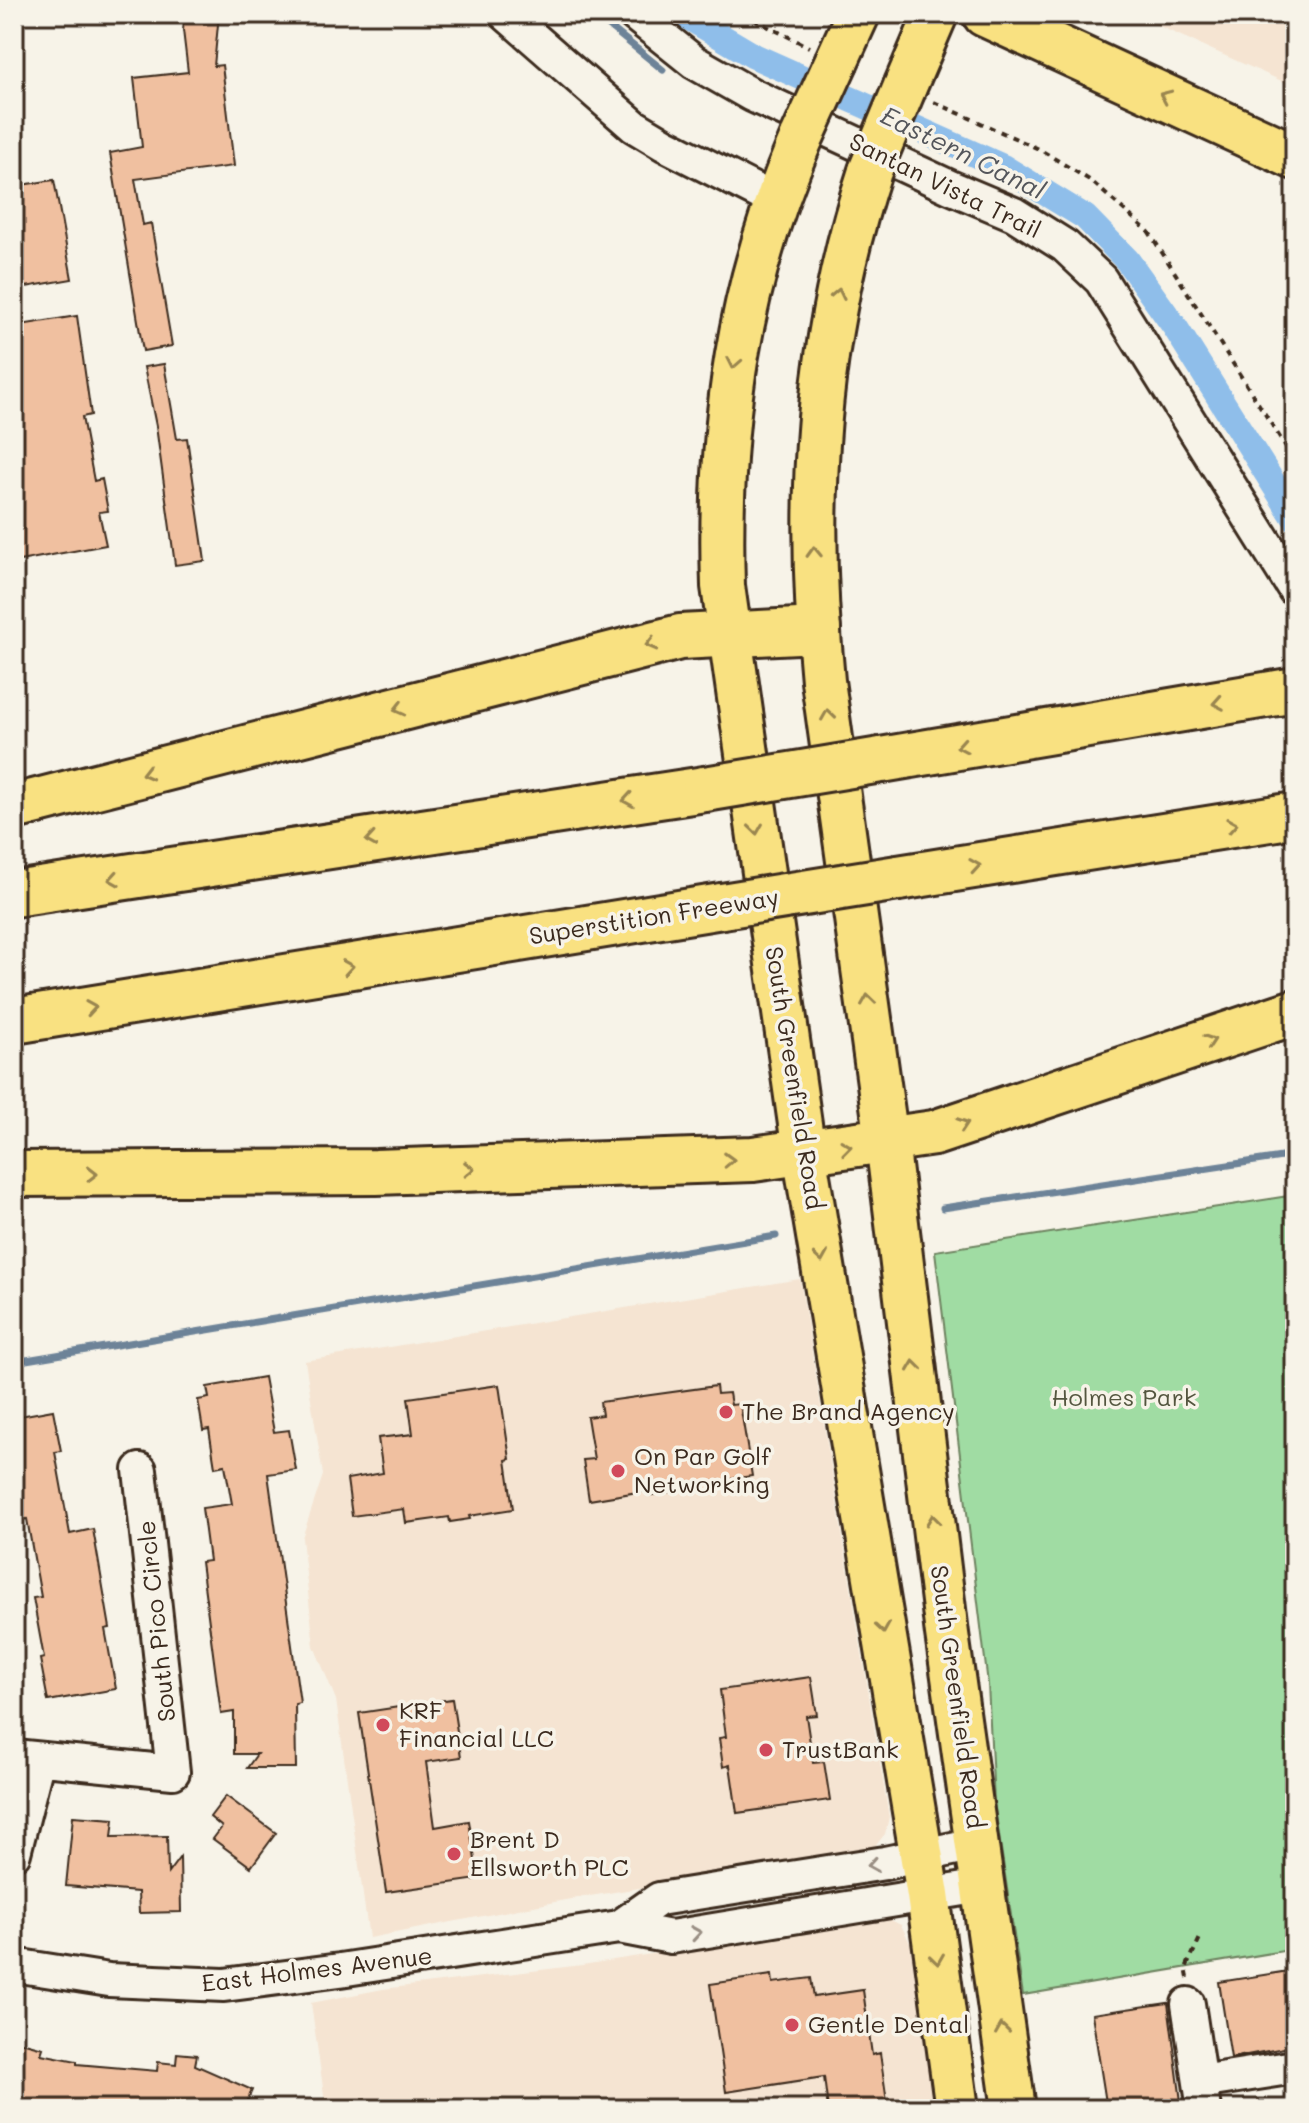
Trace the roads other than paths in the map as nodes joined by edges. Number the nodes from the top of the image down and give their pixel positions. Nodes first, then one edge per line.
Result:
1 (506, 14) edge
2 (634, 14) edge
3 (858, 14) edge
4 (936, 14) edge
5 (985, 14) edge
6 (1295, 157) edge
7 (776, 201) junction
8 (1295, 590) edge
9 (818, 630) junction
10 (728, 634) junction
11 (1295, 690) edge
12 (14, 807) edge
13 (1295, 815) edge
14 (14, 894) edge
15 (1295, 1012) edge
16 (14, 1021) edge
17 (887, 1141) junction
18 (804, 1152) junction
19 (14, 1174) edge
20 (140, 1470) dead end
21 (26, 1758) edge
22 (976, 1844) junction
23 (14, 1853) edge
24 (921, 1854) junction
25 (982, 1886) junction
26 (928, 1895) junction
27 (619, 1927) junction
28 (14, 1965) edge
29 (1188, 2004) road end
30 (1295, 2067) edge
31 (1202, 2096) edge
32 (957, 2109) edge
33 (1014, 2109) edge

1 - 7 street
2 - 8 street, Santan Vista Trail
3 - 7 main road, South Greenfield Road, bridge
9 -> 4 main road, South Greenfield Road, bridge
6 -> 5 highway
7 -> 10 main road, South Greenfield Road
9 - 10 highway
17 -> 9 main road, South Greenfield Road
10 -> 12 highway
10 -> 18 main road, South Greenfield Road
11 -> 14 highway, bridge
16 -> 13 highway, Superstition Freeway, bridge
17 -> 15 highway
18 -> 17 highway
22 -> 17 main road, South Greenfield Road
19 -> 18 highway
18 -> 24 main road, South Greenfield Road
20 - 21 street, South Pico Circle
21 - 23 street
22 - 24 street, East Holmes Avenue
22 - 25 main road, South Greenfield Road
24 - 26 main road, South Greenfield Road
24 -> 27 street, East Holmes Avenue
25 - 26 street, East Holmes Avenue
33 -> 25 main road, South Greenfield Road
27 -> 26 street, East Holmes Avenue
26 -> 32 main road, South Greenfield Road
27 - 28 street, East Holmes Avenue
29 - 31 street
30 - 31 street

